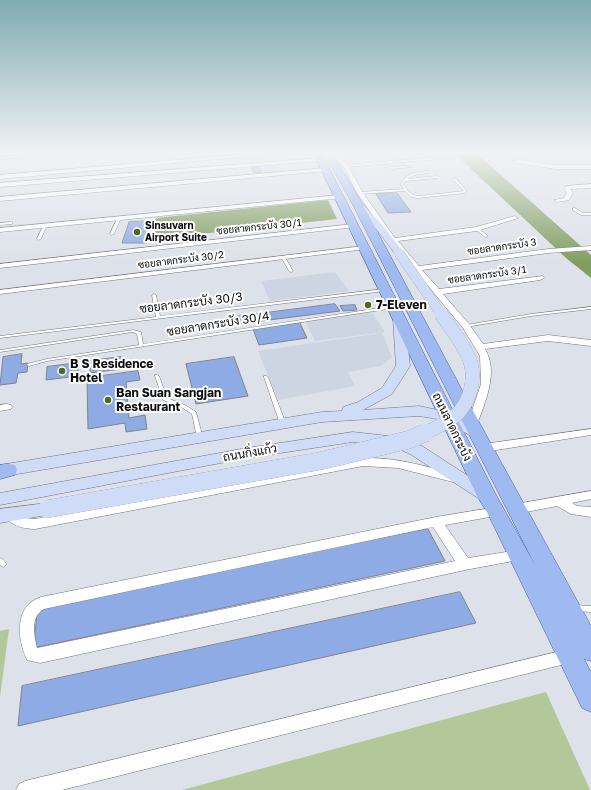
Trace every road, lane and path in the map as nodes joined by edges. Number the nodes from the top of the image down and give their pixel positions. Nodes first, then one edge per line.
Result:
1 (114, 189) edge
2 (335, 189) edge
3 (351, 189) edge
4 (355, 189) edge
5 (464, 189) edge
6 (567, 189) edge
7 (406, 190) joint
8 (339, 197) junction
9 (359, 198) junction
10 (0, 199) edge
11 (557, 200) dead end
12 (574, 209) dead end
13 (591, 214) edge
14 (119, 218) junction
15 (515, 218) dead end
16 (11, 223) dead end
17 (0, 224) edge
18 (45, 225) junction
19 (353, 226) junction
20 (478, 229) junction
21 (0, 230) edge
22 (112, 234) dead end
23 (486, 236) dead end
24 (39, 239) dead end
25 (396, 246) junction
26 (364, 248) junction
27 (591, 248) edge
28 (283, 257) junction
29 (0, 266) edge
30 (417, 268) junction
31 (291, 271) dead end
32 (540, 278) dead end
33 (384, 290) junction
34 (0, 292) edge
35 (437, 292) junction
36 (154, 295) dead end
37 (591, 308) edge
38 (396, 313) junction
39 (158, 317) junction
40 (466, 326) junction
41 (0, 337) edge
42 (591, 343) edge
43 (140, 346) junction
44 (480, 346) junction
45 (0, 351) edge
46 (29, 365) dead end
47 (157, 376) dead end
48 (266, 377) dead end
49 (344, 416) junction
50 (447, 416) junction
51 (322, 417) junction
52 (282, 424) junction
53 (591, 432) edge
54 (477, 435) junction
55 (353, 437) junction
56 (200, 438) junction
57 (3, 471) edge
58 (460, 480) junction
59 (591, 495) edge
60 (0, 499) edge
61 (559, 501) junction
62 (500, 506) junction
63 (591, 512) edge
64 (4, 515) edge
65 (436, 522) junction
66 (519, 555) junction
67 (466, 564) junction
68 (568, 608) junction
69 (591, 609) edge
70 (580, 653) edge
71 (591, 699) edge
72 (25, 790) edge

1 - 10 street
2 - 8 main road, ถนนลาดกระบัง
3 - 9 main road, ถนนลาดกระบัง
4 - 9 street
5 - 7 lane
6 - 11 street
7 - 9 lane
8 - 14 street
8 - 19 main road, ถนนลาดกระบัง
9 - 25 street
9 - 25 main road
9 - 54 main road, ถนนลาดกระบัง
12 - 13 lane
14 - 18 street
14 - 22 lane
15 - 20 street
16 - 17 lane
18 - 21 street
18 - 24 lane
19 - 26 main road, ถนนลาดกระบัง
19 - 29 street, ซอยลาดกระบัง 30/1
20 - 23 lane
20 - 25 street
25 - 30 street
25 - 64 main road, bridge
26 - 28 street, ซอยลาดกระบัง 30/2
26 - 33 main road, ถนนลาดกระบัง
27 - 30 street, ซอยลาดกระบัง 3
28 - 31 lane
28 - 34 street, ซอยลาดกระบัง 30/2
30 - 35 street
32 - 35 street, ซอยลาดกระบัง 3/1
33 - 38 main road, ถนนลาดกระบัง
33 - 39 lane, ซอยลาดกระบัง 30/3
35 - 40 street
36 - 39 lane
37 - 40 lane
38 - 43 lane, ซอยลาดกระบัง 30/4
38 - 50 main road, ถนนลาดกระบัง
38 - 51 main road
39 - 41 lane, ซอยลาดกระบัง 30/3
40 - 44 street
42 - 44 street
43 - 45 lane
43 - 46 lane, ซอยลาดกระบัง 30/4
44 - 54 street
47 - 56 lane
48 - 52 lane
49 - 50 main road, ถนนกิ่งแก้ว
49 - 51 main road, ถนนกิ่งแก้ว
49 - 55 main road
50 - 54 main road, ถนนกิ่งแก้ว
50 - 62 main road, ถนนลาดกระบัง
51 - 52 main road, ถนนกิ่งแก้ว
52 - 56 main road, ถนนกิ่งแก้ว
53 - 54 street
54 - 62 main road, ถนนลาดกระบัง
55 - 58 main road, ถนนกิ่งแก้ว
55 - 60 main road, ถนนกิ่งแก้ว
56 - 57 main road, ถนนกิ่งแก้ว
58 - 62 main road, ถนนกิ่งแก้ว
58 - 64 street
59 - 61 street
61 - 62 street
61 - 63 street
62 - 65 street
62 - 66 main road, ถนนลาดกระบัง
62 - 68 main road, ถนนลาดกระบัง
65 - 67 street
65 - 67 street
66 - 67 street
66 - 70 main road, ถนนลาดกระบัง
68 - 69 lane
68 - 70 main road, ถนนลาดกระบัง
70 - 71 main road, ถนนลาดกระบัง
70 - 72 street

